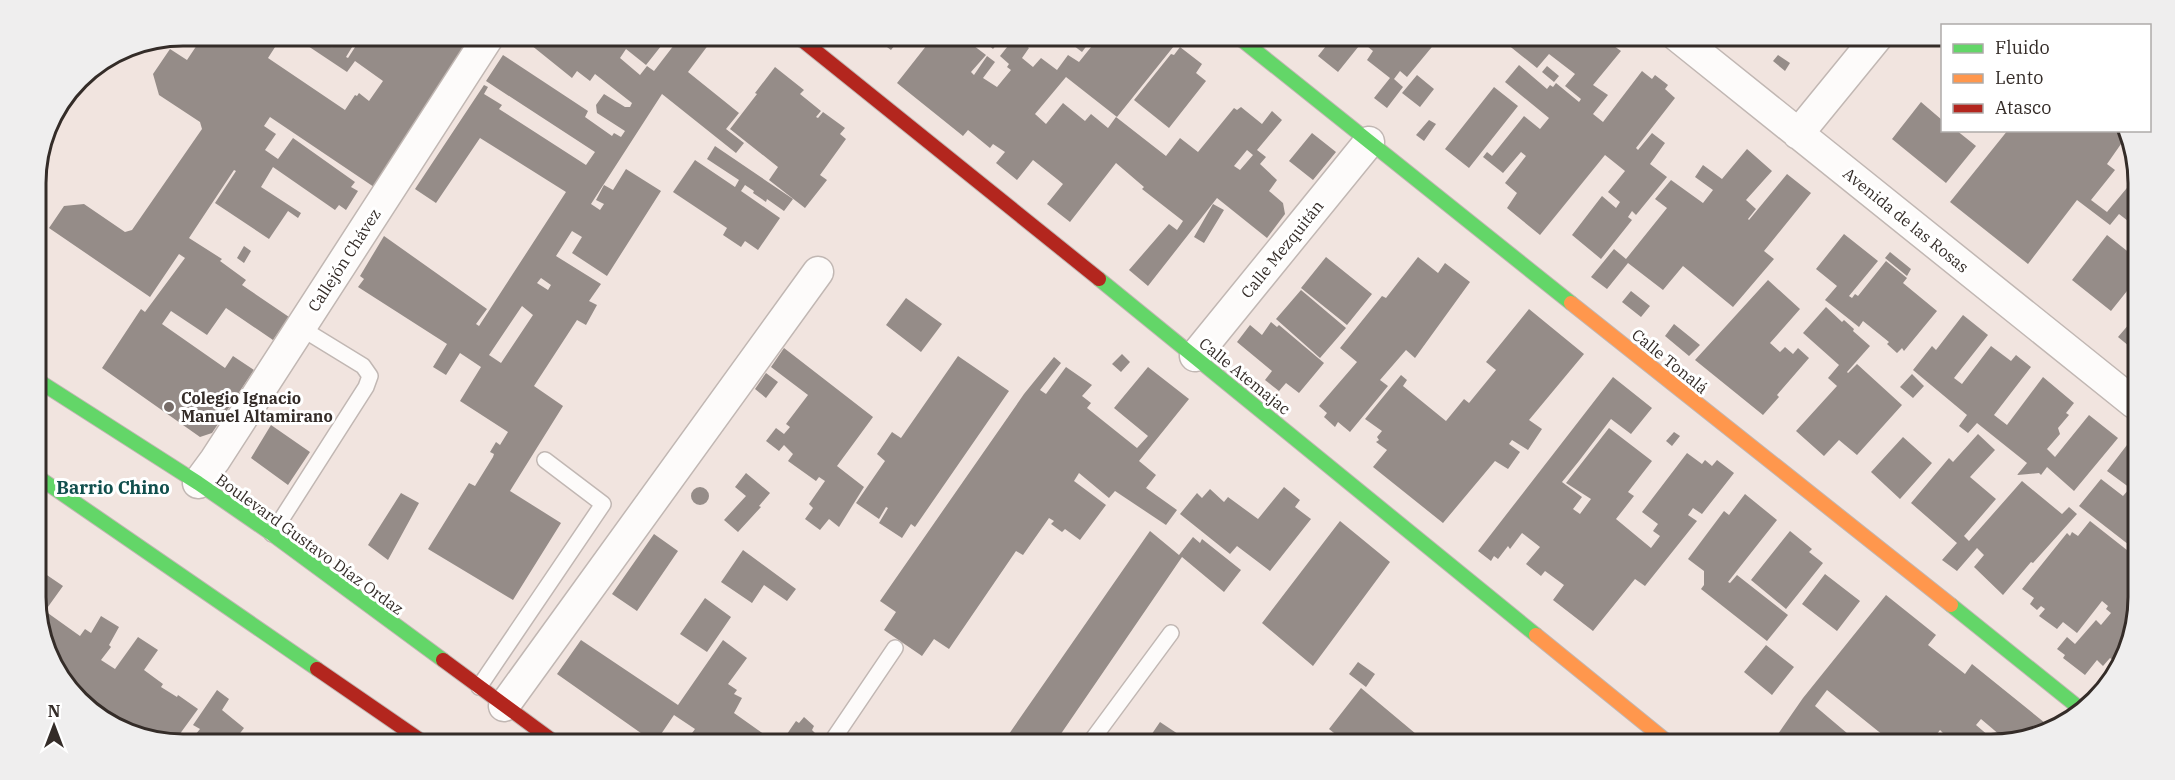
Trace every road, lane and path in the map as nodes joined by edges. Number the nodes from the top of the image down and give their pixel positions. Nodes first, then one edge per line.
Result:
1 (483, 46) edge
2 (809, 46) edge
3 (1250, 46) edge
4 (1689, 46) edge
5 (1870, 46) edge
6 (1798, 134) junction
7 (1369, 142) junction
8 (818, 272) dead end
9 (301, 328) junction
10 (1195, 356) junction
11 (47, 385) edge
12 (2128, 398) edge
13 (545, 460) dead end
14 (46, 483) edge
15 (198, 483) junction
16 (272, 534) junction
17 (1171, 633) dead end
18 (895, 648) dead end
19 (479, 687) junction
20 (2075, 705) edge
21 (504, 706) junction
22 (1097, 733) edge
23 (1657, 733) edge
24 (411, 734) edge
25 (543, 734) edge
26 (837, 734) edge

1 - 9 street, Callejón Chávez
2 - 10 street, Calle Atemajac
3 - 7 street, Calle Tonalá
4 - 6 street, Avenida de las Rosas
5 - 6 street
6 - 12 street, Avenida de las Rosas
7 - 10 street, Calle Mezquitán
7 - 20 street, Calle Tonalá
8 - 21 street
9 - 15 street, Callejón Chávez
9 - 16 lane
10 - 23 street, Calle Atemajac
11 - 15 street, Boulevard Gustavo Díaz Ordaz
13 - 19 lane
14 - 24 street
15 - 16 street, Boulevard Gustavo Díaz Ordaz
16 - 19 street, Boulevard Gustavo Díaz Ordaz
17 - 22 lane
18 - 26 lane
19 - 21 street, Boulevard Gustavo Díaz Ordaz
21 - 25 street, Boulevard Gustavo Díaz Ordaz

